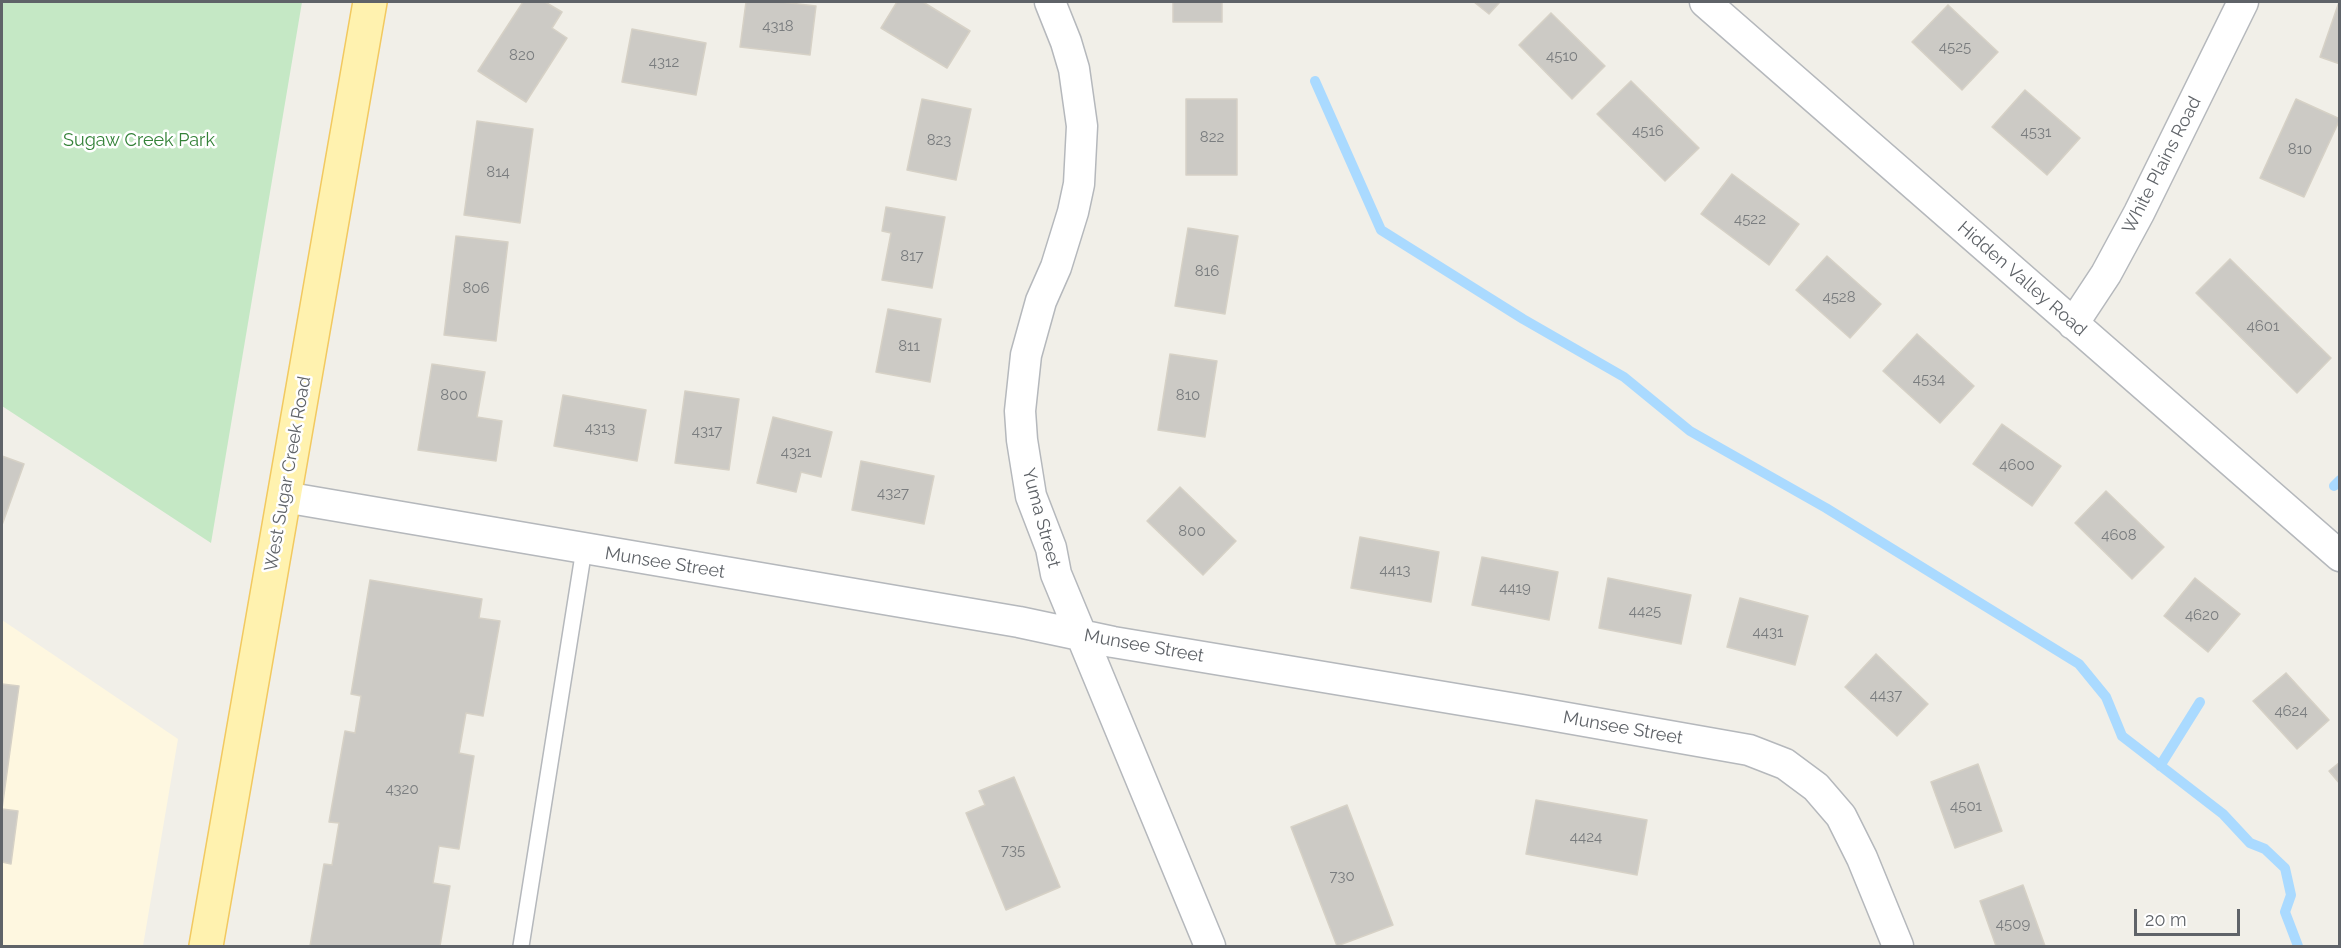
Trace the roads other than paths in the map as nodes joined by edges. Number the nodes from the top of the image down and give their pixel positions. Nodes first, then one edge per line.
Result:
1 (370, 2) edge
2 (1050, 2) edge
3 (1705, 2) edge
4 (2243, 2) edge
5 (2073, 324) junction
6 (284, 497) junction
7 (584, 549) junction
8 (2340, 556) edge
9 (1081, 635) junction
10 (206, 946) edge
11 (520, 946) edge
12 (1210, 946) edge
13 (1898, 946) edge

1 - 6 main road, West Sugar Creek Road
2 - 9 street, Yuma Street
3 - 5 street, Hidden Valley Road
4 - 5 street, White Plains Road
5 - 8 street, Hidden Valley Road
6 - 7 street, Munsee Street
6 - 10 main road, West Sugar Creek Road
7 - 9 street, Munsee Street
7 - 11 lane
9 - 12 street, Yuma Street
9 - 13 street, Munsee Street

